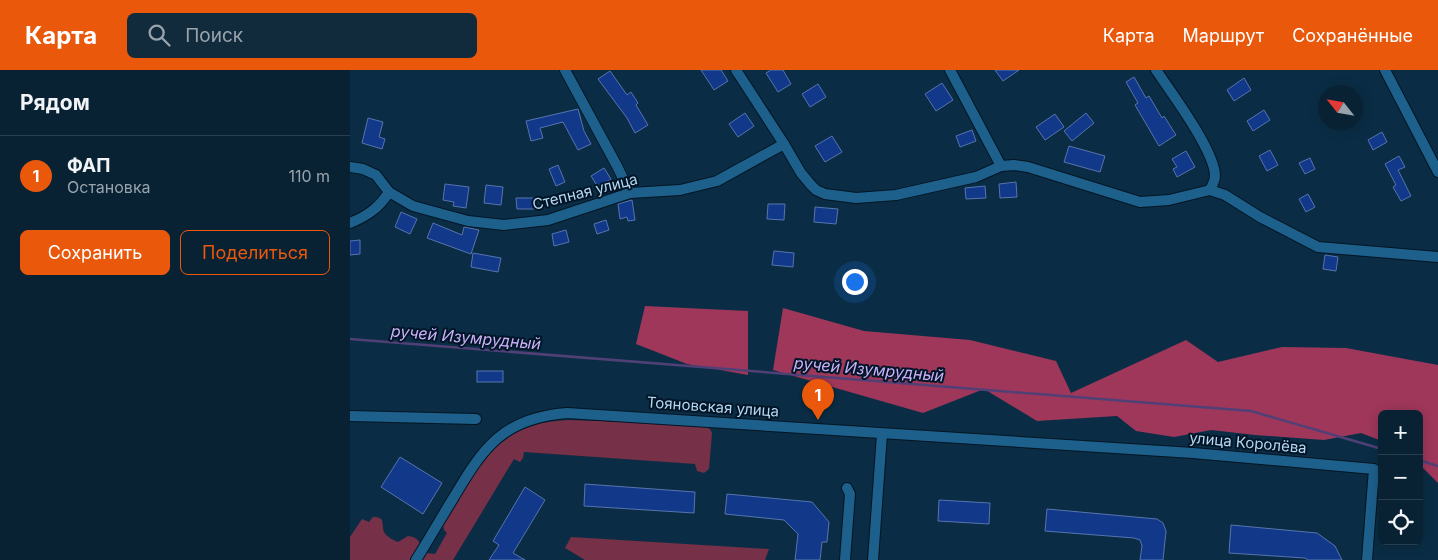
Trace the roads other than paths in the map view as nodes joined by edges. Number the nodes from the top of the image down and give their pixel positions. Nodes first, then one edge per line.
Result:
1 (565, 70) edge
2 (736, 70) edge
3 (950, 70) edge
4 (1156, 70) edge
5 (1385, 70) edge
6 (784, 144) junction
7 (1001, 166) junction
8 (350, 167) edge
9 (1438, 172) edge
10 (1210, 190) junction
11 (390, 192) junction
12 (630, 193) junction
13 (350, 223) edge
14 (1438, 257) edge
15 (350, 416) edge
16 (476, 419) dead end
17 (882, 434) junction
18 (1028, 444) joint
19 (847, 488) dead end
20 (416, 560) edge
21 (845, 560) edge
22 (873, 560) edge
23 (1367, 560) edge

1 - 12 street
2 - 6 street
3 - 7 street
4 - 10 street
5 - 9 street
6 - 7 street
6 - 12 street, Степная улица
7 - 10 street
8 - 11 street, Степная улица
10 - 14 street
11 - 12 street, Степная улица
11 - 13 street
15 - 16 street
17 - 18 street, Тояновская улица
17 - 20 street, Тояновская улица
17 - 22 street
18 - 23 street, улица Королёва
19 - 21 street

